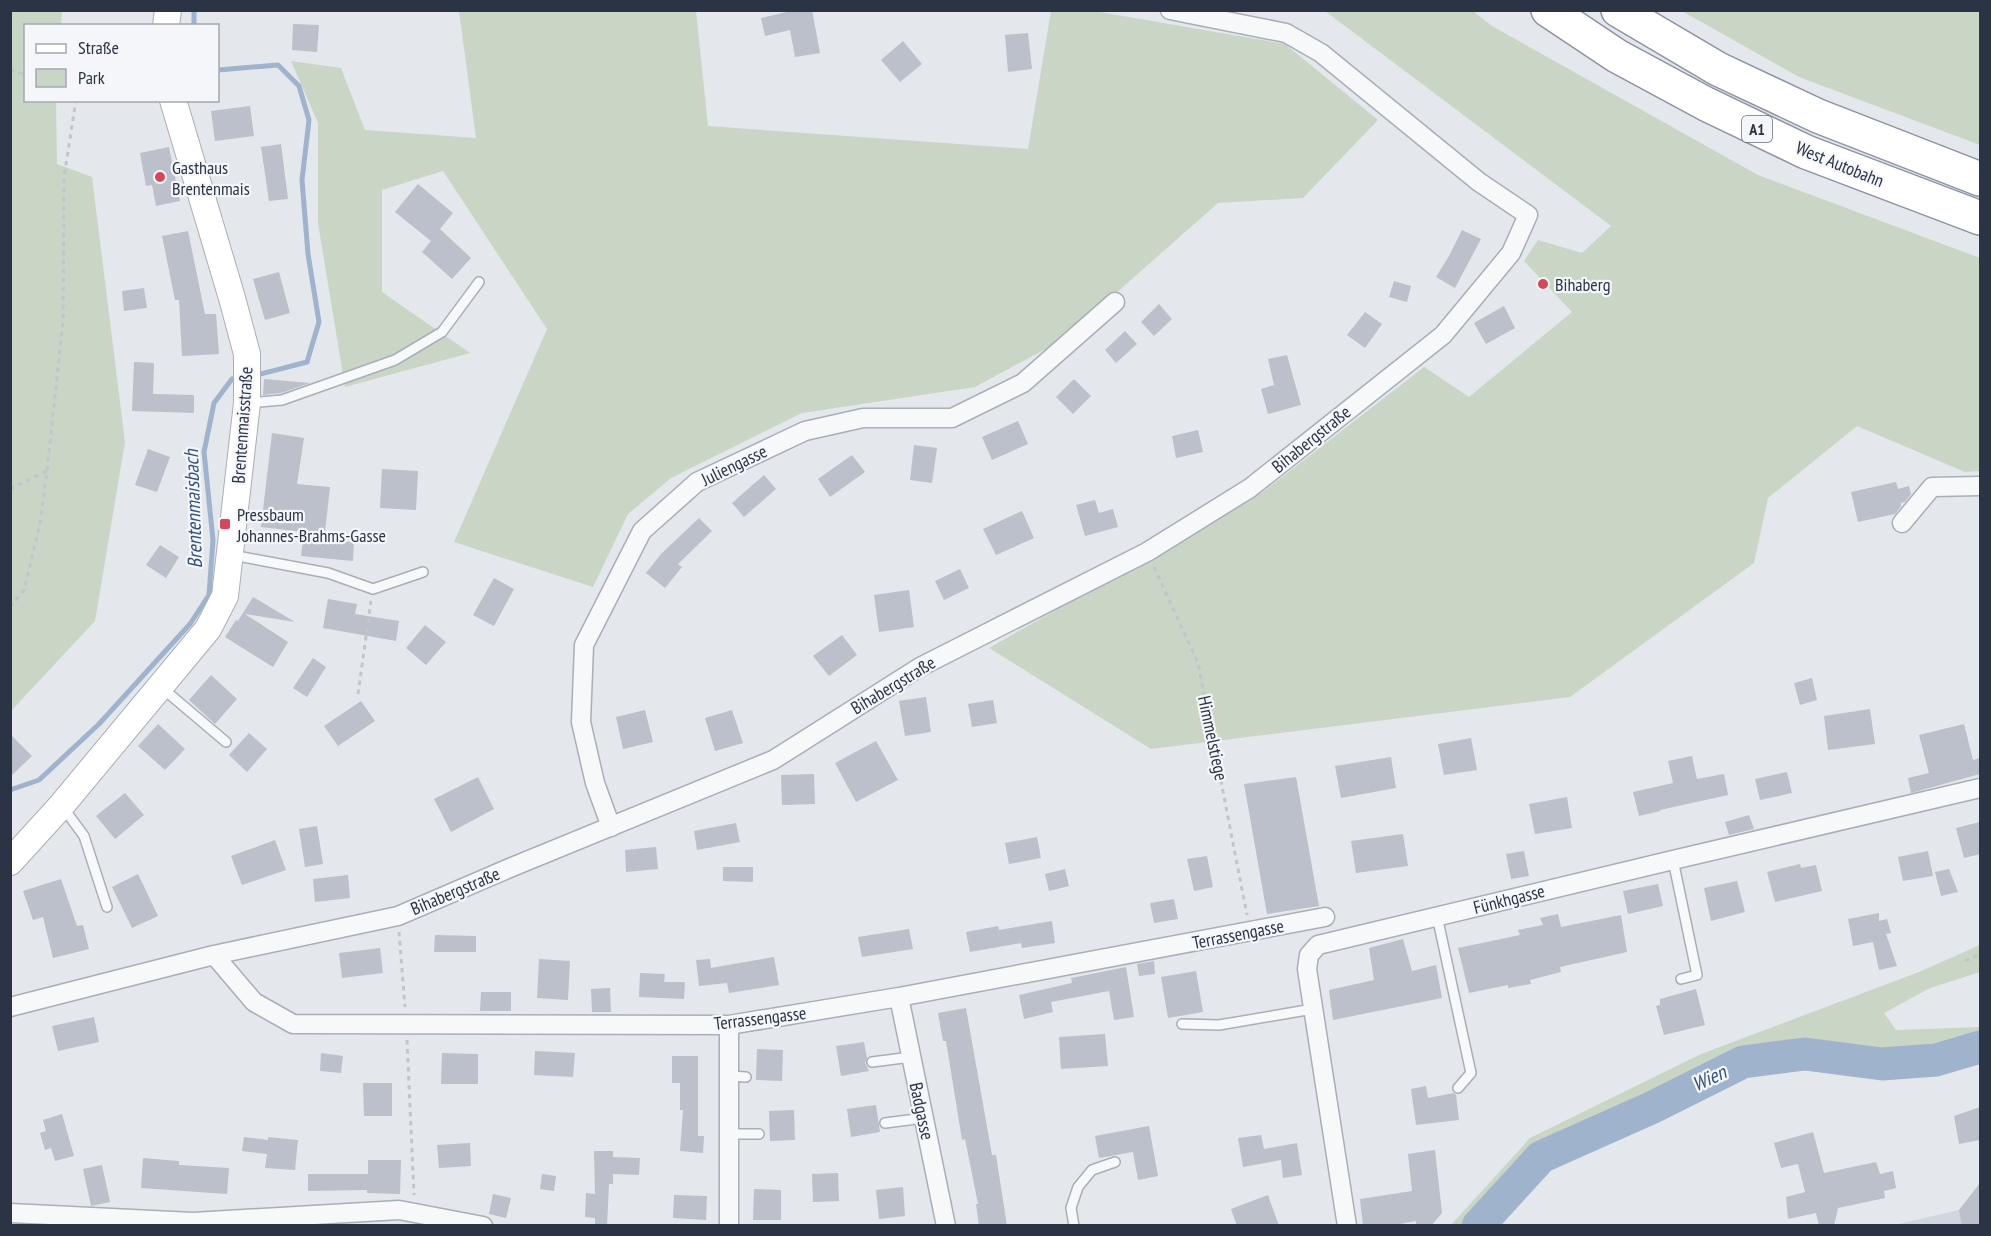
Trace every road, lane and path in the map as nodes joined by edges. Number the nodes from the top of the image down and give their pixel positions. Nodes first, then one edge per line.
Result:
1 (1170, 10) edge
2 (1548, 10) edge
3 (1618, 10) edge
4 (76, 102) edge
5 (174, 102) edge
6 (1980, 179) edge
7 (1980, 218) edge
8 (479, 282) dead end
9 (1115, 302) dead end
10 (247, 386) junction
11 (47, 471) junction
12 (1980, 486) edge
13 (10, 489) edge
14 (1902, 523) dead end
15 (1147, 552) junction
16 (230, 554) junction
17 (423, 572) dead end
18 (373, 589) junction
19 (10, 607) edge
20 (159, 685) junction
21 (358, 694) dead end
22 (226, 742) dead end
23 (1980, 788) edge
24 (62, 806) junction
25 (611, 827) junction
26 (1672, 860) junction
27 (10, 862) edge
28 (107, 907) dead end
29 (1437, 916) junction
30 (1325, 917) dead end
31 (1250, 932) junction
32 (400, 939) dead end
33 (1980, 954) edge
34 (214, 955) junction
35 (1965, 961) dead end
36 (1681, 979) dead end
37 (899, 997) junction
38 (10, 1007) edge
39 (405, 1008) dead end
40 (1313, 1009) junction
41 (1182, 1024) dead end
42 (729, 1025) junction
43 (407, 1041) dead end
44 (911, 1057) junction
45 (872, 1062) dead end
46 (1458, 1088) dead end
47 (924, 1118) junction
48 (885, 1123) dead end
49 (728, 1134) junction
50 (759, 1134) dead end
51 (1115, 1162) dead end
52 (415, 1212) junction
53 (10, 1213) edge
54 (483, 1226) edge
55 (729, 1226) edge
56 (946, 1226) edge
57 (1074, 1226) edge
58 (1347, 1226) edge

1 - 15 street, Bihabergstraße
2 - 7 highway, West Autobahn / A1
3 - 6 highway, West Autobahn / A1
4 - 11 path
5 - 10 street, Brentenmaisstraße
8 - 10 lane
9 - 25 street, Juliengasse
10 - 16 street, Brentenmaisstraße
11 - 13 path
11 - 19 path
12 - 14 street
15 - 25 street, Bihabergstraße
15 - 31 path, Himmelstiege
16 - 18 lane
16 - 20 street, Brentenmaisstraße
17 - 18 lane
18 - 21 path
20 - 22 lane
20 - 24 street, Brentenmaisstraße
23 - 26 street, Fünkhgasse
24 - 27 street, Brentenmaisstraße
24 - 28 lane
25 - 34 street, Bihabergstraße
26 - 29 street, Fünkhgasse
26 - 36 lane
29 - 40 street, Fünkhgasse
29 - 46 lane
30 - 31 street, Terrassengasse
31 - 37 street, Terrassengasse
32 - 39 path
33 - 35 path
34 - 38 street, Bihabergstraße
34 - 42 street, Terrassengasse
37 - 42 street, Terrassengasse
37 - 44 street, Badgasse
40 - 41 lane
40 - 58 street, Fünkhgasse
42 - 49 street
43 - 52 path
44 - 45 lane
44 - 47 street, Badgasse
47 - 48 lane
47 - 56 street, Badgasse
49 - 50 lane
49 - 55 street
51 - 57 lane
52 - 53 street
52 - 54 street

